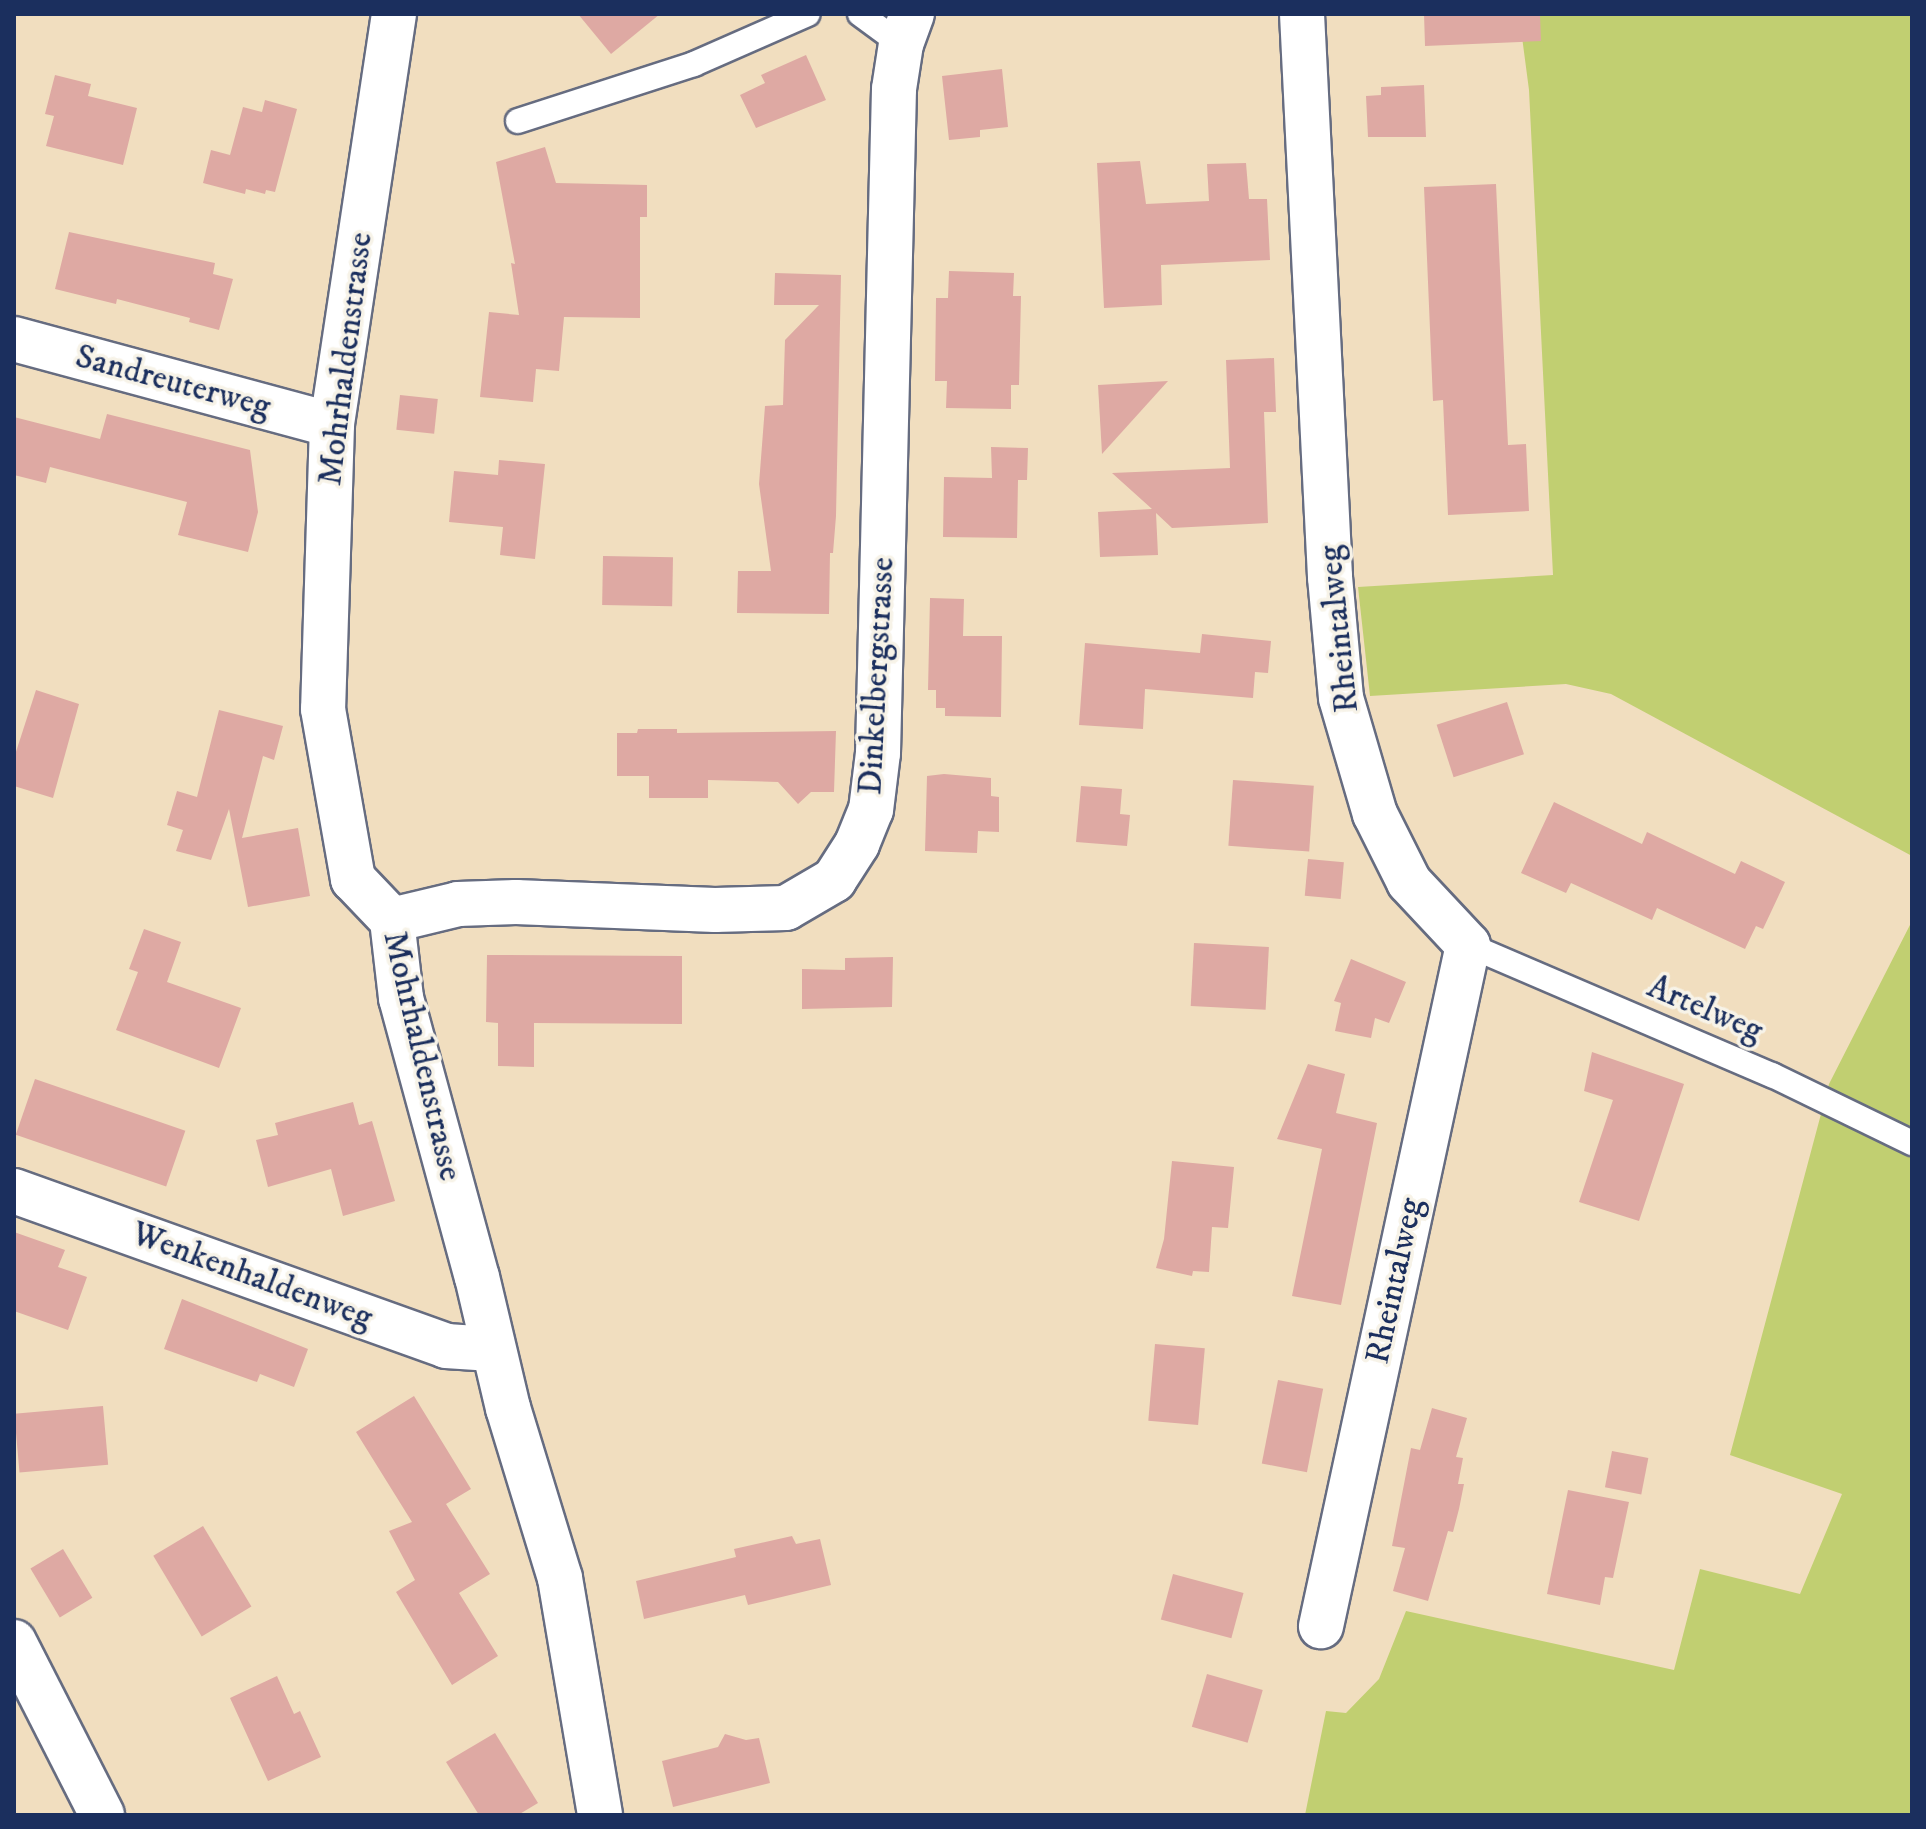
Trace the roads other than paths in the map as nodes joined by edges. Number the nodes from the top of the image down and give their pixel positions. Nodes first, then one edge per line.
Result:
1 (394, 14) edge
2 (808, 14) edge
3 (860, 14) edge
4 (1302, 14) edge
5 (907, 29) edge
6 (518, 121) dead end
7 (14, 339) edge
8 (332, 425) junction
9 (392, 920) junction
10 (1468, 945) junction
11 (1912, 1143) edge
12 (14, 1191) edge
13 (492, 1349) junction
14 (1321, 1626) dead end
15 (14, 1642) edge
16 (102, 1815) edge
17 (600, 1815) edge

1 - 8 street, Mohrhaldenstrasse
2 - 6 lane
3 - 5 lane
4 - 10 street, Rheintalweg
5 - 9 street, Dinkelbergstrasse
7 - 8 street, Sandreuterweg
8 - 9 street, Mohrhaldenstrasse
9 - 13 street, Mohrhaldenstrasse
10 - 11 lane, Artelweg
10 - 14 street, Rheintalweg
12 - 13 street, Wenkenhaldenweg
13 - 17 street, Mohrhaldenstrasse
15 - 16 street

